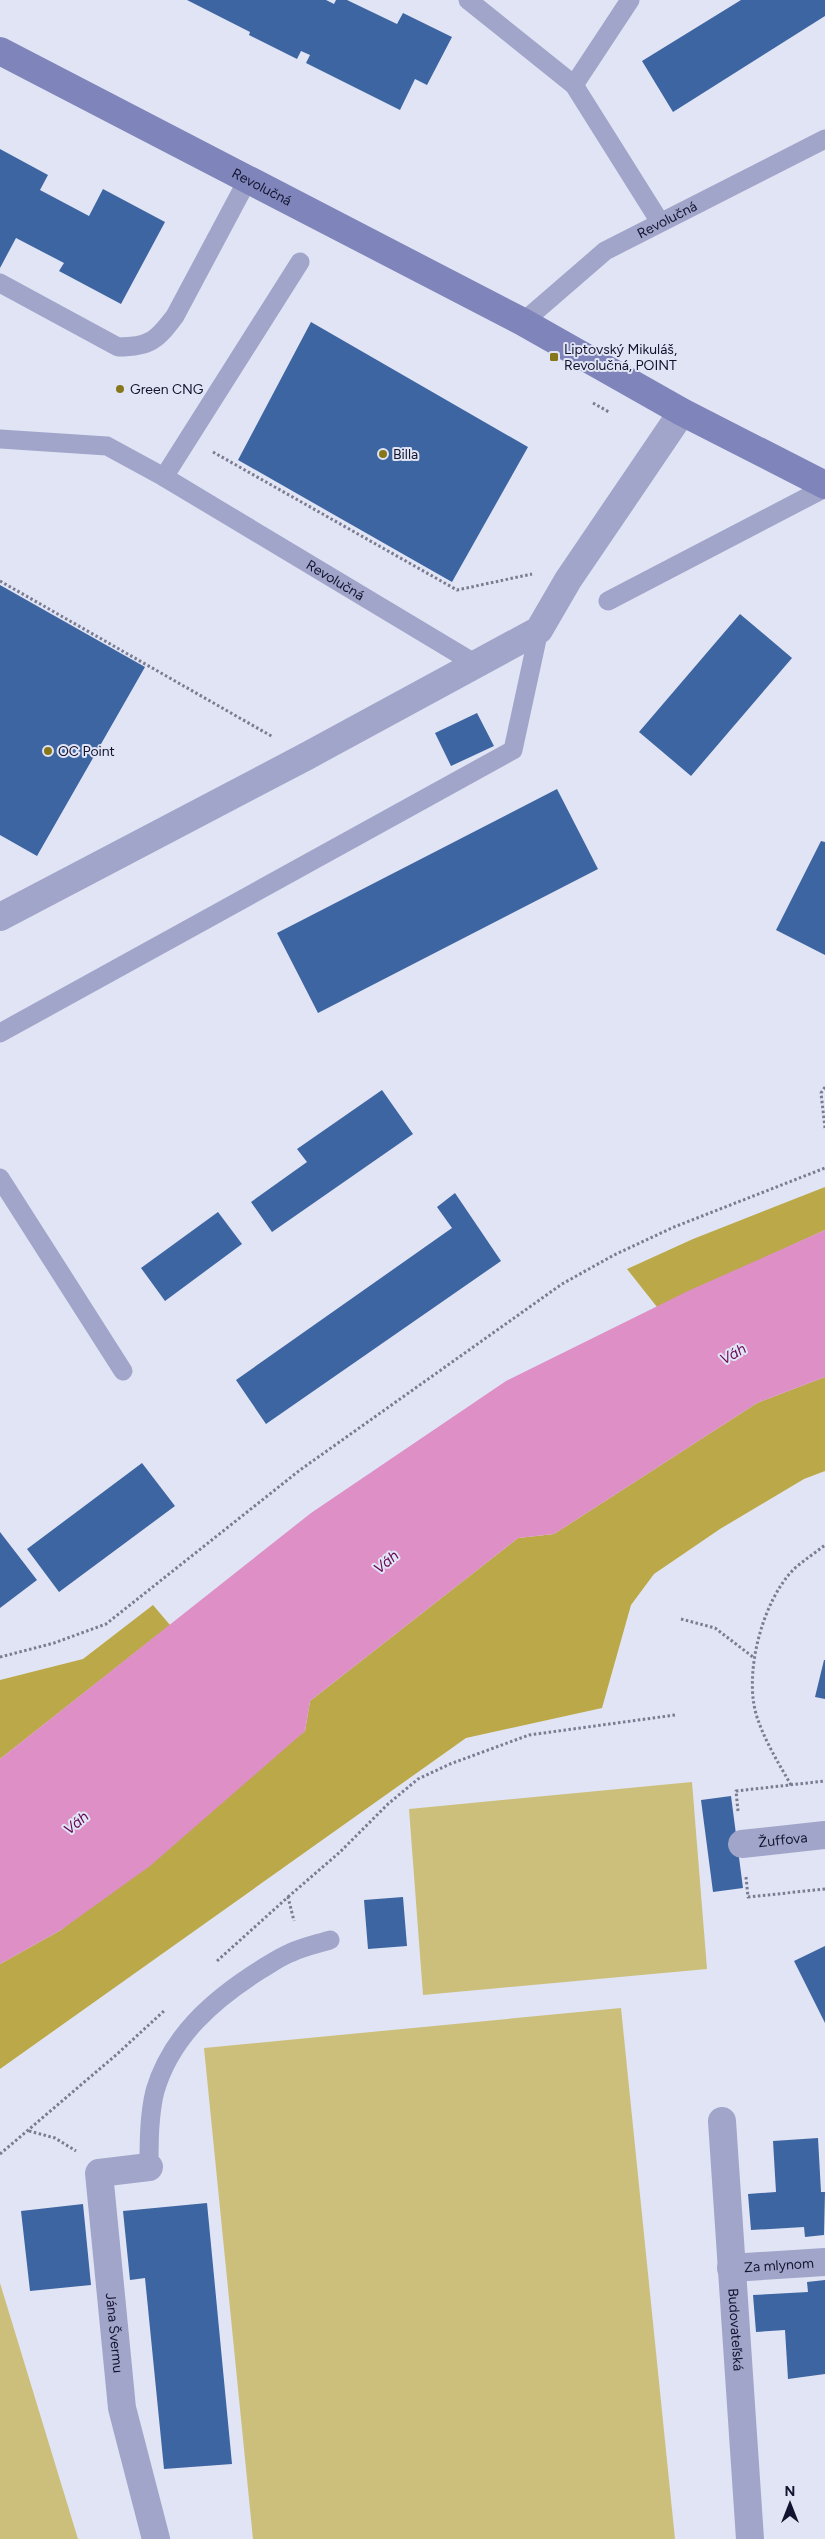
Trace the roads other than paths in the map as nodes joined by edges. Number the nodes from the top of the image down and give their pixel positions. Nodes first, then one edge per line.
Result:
1 (468, 0) edge
2 (630, 0) edge
3 (0, 51) edge
4 (574, 85) junction
5 (825, 139) edge
6 (248, 179) junction
7 (660, 222) junction
8 (300, 262) dead end
9 (0, 283) edge
10 (523, 322) junction
11 (682, 412) junction
12 (0, 439) edge
13 (164, 477) junction
14 (825, 486) edge
15 (608, 601) dead end
16 (539, 630) junction
17 (474, 664) junction
18 (0, 917) edge
19 (0, 1033) edge
20 (0, 1178) edge
21 (123, 1371) dead end
22 (825, 1835) edge
23 (742, 1844) road end
24 (330, 1940) dead end
25 (722, 2121) dead end
26 (149, 2168) joint
27 (825, 2262) edge
28 (731, 2268) junction
29 (156, 2539) edge
30 (750, 2539) edge

1 - 4 lane
2 - 4 lane
3 - 6 main road, Revolučná
4 - 7 lane
5 - 7 lane, Revolučná
6 - 9 lane
6 - 10 main road, Revolučná
7 - 10 lane, Revolučná
8 - 13 lane
10 - 11 main road, Revolučná
11 - 14 main road, Revolučná
11 - 16 street
12 - 13 lane, Revolučná
13 - 17 lane, Revolučná
14 - 15 lane
16 - 17 street
16 - 19 lane
17 - 18 street
20 - 21 lane
22 - 23 street, Žuffova
24 - 26 lane
25 - 28 street, Budovateľská
26 - 29 street, Jána Švermu
27 - 28 street, Za mlynom
28 - 30 street, Budovateľská

